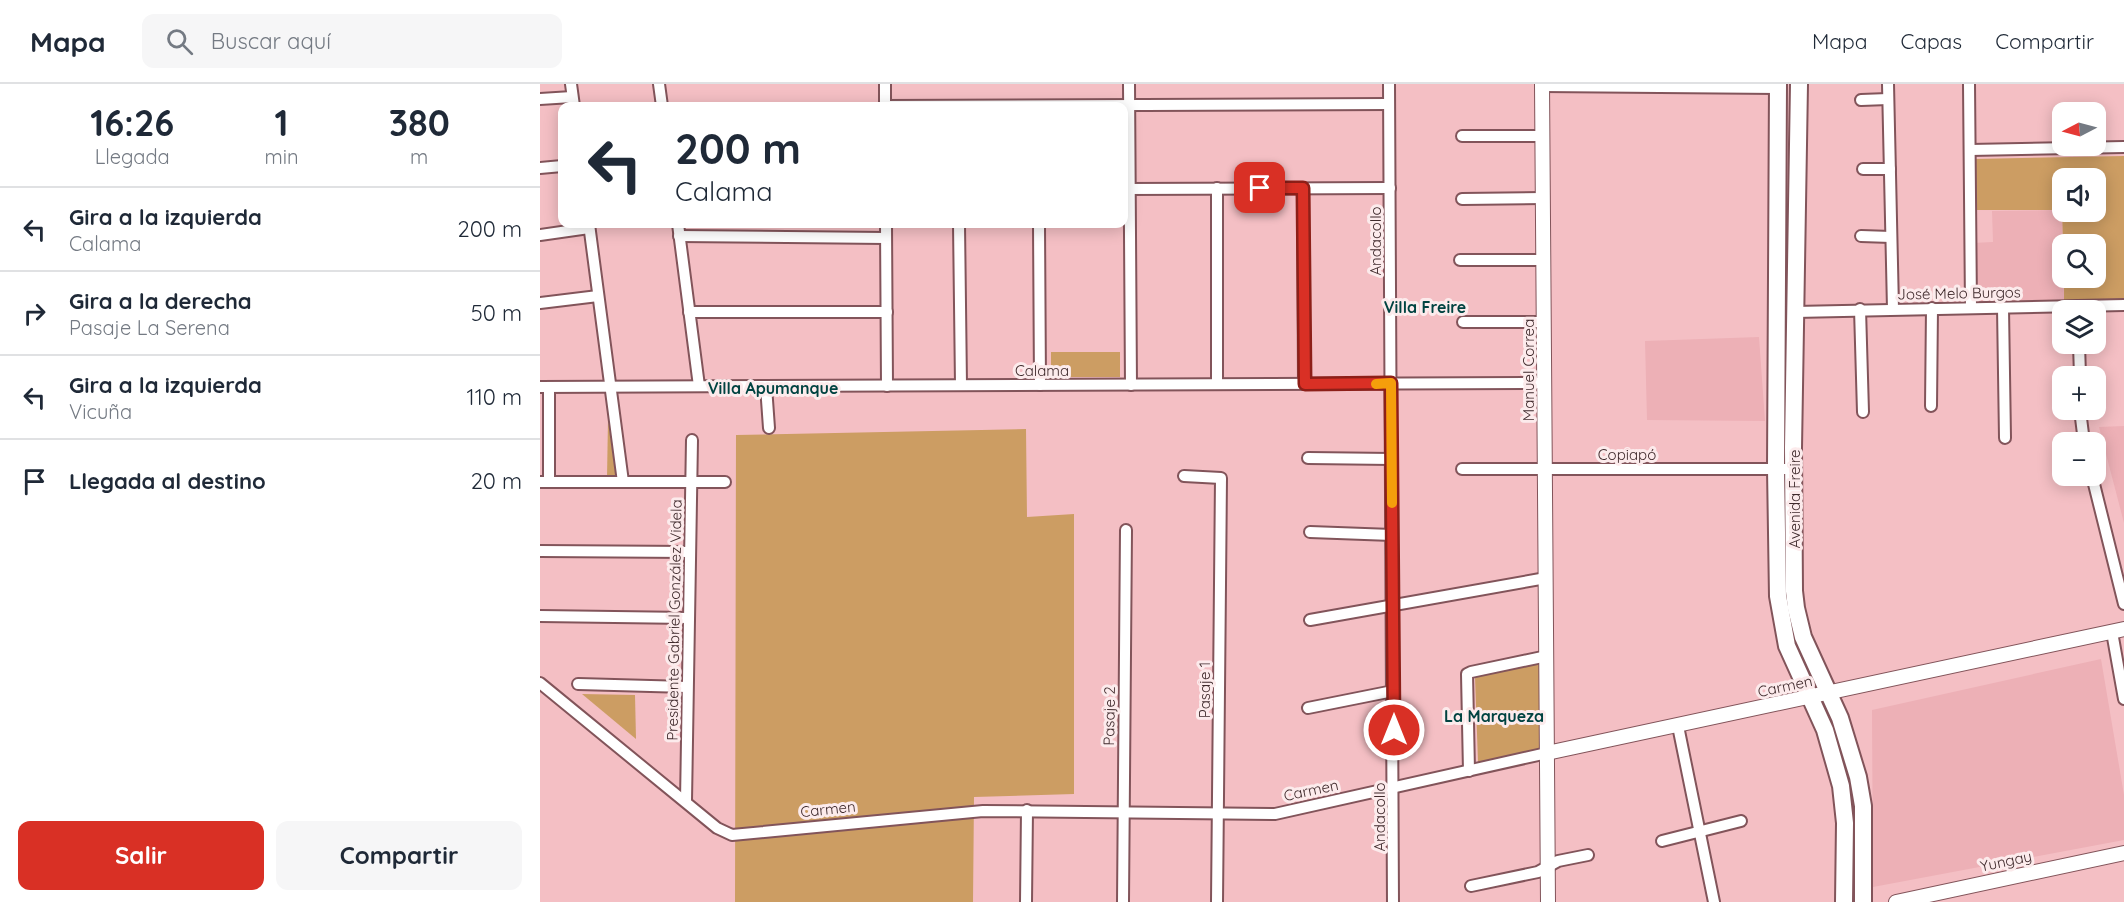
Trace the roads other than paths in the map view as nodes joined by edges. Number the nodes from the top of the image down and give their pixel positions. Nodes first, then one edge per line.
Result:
1 (571, 84) edge
2 (659, 84) edge
3 (885, 84) edge
4 (1130, 84) edge
5 (1389, 84) edge
6 (1799, 84) edge
7 (1888, 84) edge
8 (1969, 84) edge
9 (1542, 85) edge
10 (1778, 86) edge
11 (540, 99) edge
12 (1888, 99) junction
13 (1861, 100) dead end
14 (573, 102) edge
15 (661, 102) edge
16 (885, 102) edge
17 (1389, 104) junction
18 (1130, 105) junction
19 (1462, 136) dead end
20 (1542, 136) junction
21 (2124, 147) edge
22 (1970, 150) junction
23 (1128, 161) edge
24 (558, 166) edge
25 (540, 168) edge
26 (1863, 169) dead end
27 (1890, 169) junction
28 (1217, 188) junction
29 (1303, 188) junction
30 (1390, 188) junction
31 (1128, 189) edge
32 (1543, 198) junction
33 (1462, 199) dead end
34 (578, 228) edge
35 (589, 228) edge
36 (678, 228) edge
37 (886, 228) edge
38 (959, 228) edge
39 (1039, 228) edge
40 (1128, 228) edge
41 (540, 235) edge
42 (679, 236) junction
43 (1861, 236) dead end
44 (1891, 237) junction
45 (886, 238) junction
46 (1460, 260) dead end
47 (1543, 260) junction
48 (598, 296) junction
49 (540, 303) edge
50 (2124, 305) edge
51 (2106, 306) edge
52 (1971, 308) junction
53 (2003, 308) junction
54 (2052, 308) edge
55 (1860, 309) junction
56 (1893, 309) junction
57 (1932, 309) junction
58 (689, 312) junction
59 (887, 312) junction
60 (1795, 312) junction
61 (1463, 322) dead end
62 (1544, 322) junction
63 (1391, 383) junction
64 (1544, 383) junction
65 (1217, 384) junction
66 (1305, 384) junction
67 (961, 385) junction
68 (1040, 385) junction
69 (1131, 385) junction
70 (699, 386) junction
71 (766, 386) junction
72 (887, 386) junction
73 (544, 387) edge
74 (611, 387) junction
75 (1931, 406) dead end
76 (1863, 412) dead end
77 (769, 428) dead end
78 (2005, 438) dead end
79 (692, 440) dead end
80 (1308, 458) dead end
81 (1392, 459) junction
82 (1461, 469) dead end
83 (1545, 469) junction
84 (1776, 469) junction
85 (1793, 469) junction
86 (1184, 476) dead end
87 (544, 482) edge
88 (623, 482) junction
89 (691, 482) junction
90 (725, 482) dead end
91 (2094, 486) edge
92 (1126, 530) dead end
93 (1310, 532) dead end
94 (1392, 535) junction
95 (540, 551) edge
96 (690, 552) junction
97 (1546, 578) junction
98 (2124, 604) edge
99 (1393, 607) junction
100 (540, 616) edge
101 (688, 618) junction
102 (1310, 620) dead end
103 (2118, 630) edge
104 (1546, 657) junction
105 (540, 683) edge
106 (578, 684) dead end
107 (687, 687) junction
108 (1394, 691) junction
109 (1830, 694) junction
110 (1810, 698) junction
111 (2124, 699) edge
112 (1308, 708) dead end
113 (1678, 726) junction
114 (1547, 753) junction
115 (1469, 771) junction
116 (1394, 789) junction
117 (686, 801) junction
118 (1027, 810) junction
119 (1124, 812) junction
120 (1218, 814) junction
121 (1741, 821) dead end
122 (1698, 832) junction
123 (1662, 841) dead end
124 (2124, 853) edge
125 (1588, 855) dead end
126 (1547, 866) junction
127 (1471, 886) dead end
128 (1026, 902) edge
129 (1123, 902) edge
130 (1217, 902) edge
131 (1393, 902) edge
132 (1548, 902) edge
133 (1714, 902) edge
134 (1844, 902) edge
135 (1863, 902) edge
136 (1896, 902) edge

1 - 14 street
2 - 15 street
3 - 16 street
4 - 18 street
5 - 17 street, Andacollo
6 - 60 main road, Avenida Freire
7 - 12 street
8 - 22 street
9 - 10 street
9 - 20 street, Manuel Correa
10 - 84 main road, Avenida Freire
11 - 14 street
12 - 13 street
12 - 27 street
17 - 18 street
17 - 30 street, Andacollo
18 - 23 street
19 - 20 street
20 - 32 street, Manuel Correa
21 - 22 street
22 - 52 street
24 - 25 street
26 - 27 street
27 - 44 street
28 - 29 street
28 - 31 street
28 - 65 street
29 - 30 street
29 - 66 street
30 - 63 street, Andacollo
32 - 33 street
32 - 47 street, Manuel Correa
34 - 41 street
35 - 48 street
36 - 42 street
37 - 45 street
38 - 67 street
39 - 68 street
40 - 69 street
42 - 45 street
42 - 58 street
43 - 44 street
44 - 56 street
45 - 59 street
46 - 47 street
47 - 62 street, Manuel Correa
48 - 49 street
48 - 74 street
50 - 51 street, José Melo Burgos
52 - 53 street, José Melo Burgos
52 - 57 street, José Melo Burgos
53 - 54 street, José Melo Burgos
53 - 78 street
55 - 56 street, José Melo Burgos
55 - 60 street, José Melo Burgos
55 - 76 street
56 - 57 street, José Melo Burgos
57 - 75 street
58 - 59 street
58 - 70 street
59 - 72 street
60 - 85 main road, Avenida Freire
61 - 62 street
62 - 64 street, Manuel Correa
63 - 64 street, Calama
63 - 66 street, Calama
63 - 81 street, Andacollo
64 - 83 street, Manuel Correa
65 - 66 street, Calama
65 - 69 street, Calama
67 - 68 street, Calama
67 - 72 street, Calama
68 - 69 street, Calama
70 - 71 street, Calama
70 - 74 street, Calama
71 - 72 street, Calama
71 - 77 street
73 - 74 street, Calama
73 - 87 street
74 - 88 street
79 - 89 street, Presidente Gabriel González Videla
80 - 81 street
81 - 94 street, Andacollo
82 - 83 street, Copiapó
83 - 84 street, Copiapó
83 - 97 street, Manuel Correa
84 - 85 street, Copiapó
84 - 110 main road, Avenida Freire
85 - 109 main road, Avenida Freire
86 - 120 street, Pasaje 1
87 - 88 street
88 - 89 street
89 - 90 street
89 - 96 street, Presidente Gabriel González Videla
91 - 98 street
92 - 119 street, Pasaje 2
93 - 94 street
94 - 99 street, Andacollo
95 - 96 street
96 - 101 street, Presidente Gabriel González Videla
97 - 99 street
97 - 104 street, Manuel Correa
99 - 102 street
99 - 108 street, Andacollo
100 - 101 street
101 - 107 street, Presidente Gabriel González Videla
103 - 109 street, Carmen
103 - 111 street
104 - 114 street, Manuel Correa
104 - 115 street
105 - 117 street, Carmen
106 - 107 street
107 - 117 street, Presidente Gabriel González Videla
108 - 112 street
108 - 116 street, Andacollo
109 - 110 street, Carmen
109 - 135 main road, Avenida Freire
110 - 113 street, Carmen
110 - 134 main road, Avenida Freire
113 - 114 street, Carmen
113 - 122 street
114 - 115 street, Carmen
114 - 126 street, Manuel Correa
115 - 116 street, Carmen
116 - 120 street, Carmen
116 - 131 street, Andacollo
117 - 118 street, Carmen
118 - 119 street, Carmen
118 - 128 street
119 - 120 street, Carmen
119 - 129 street, Pasaje 2
120 - 130 street, Pasaje 1
121 - 122 street
122 - 123 street
122 - 133 street
124 - 136 street, Yungay
125 - 126 street
126 - 127 street
126 - 132 street, Manuel Correa

